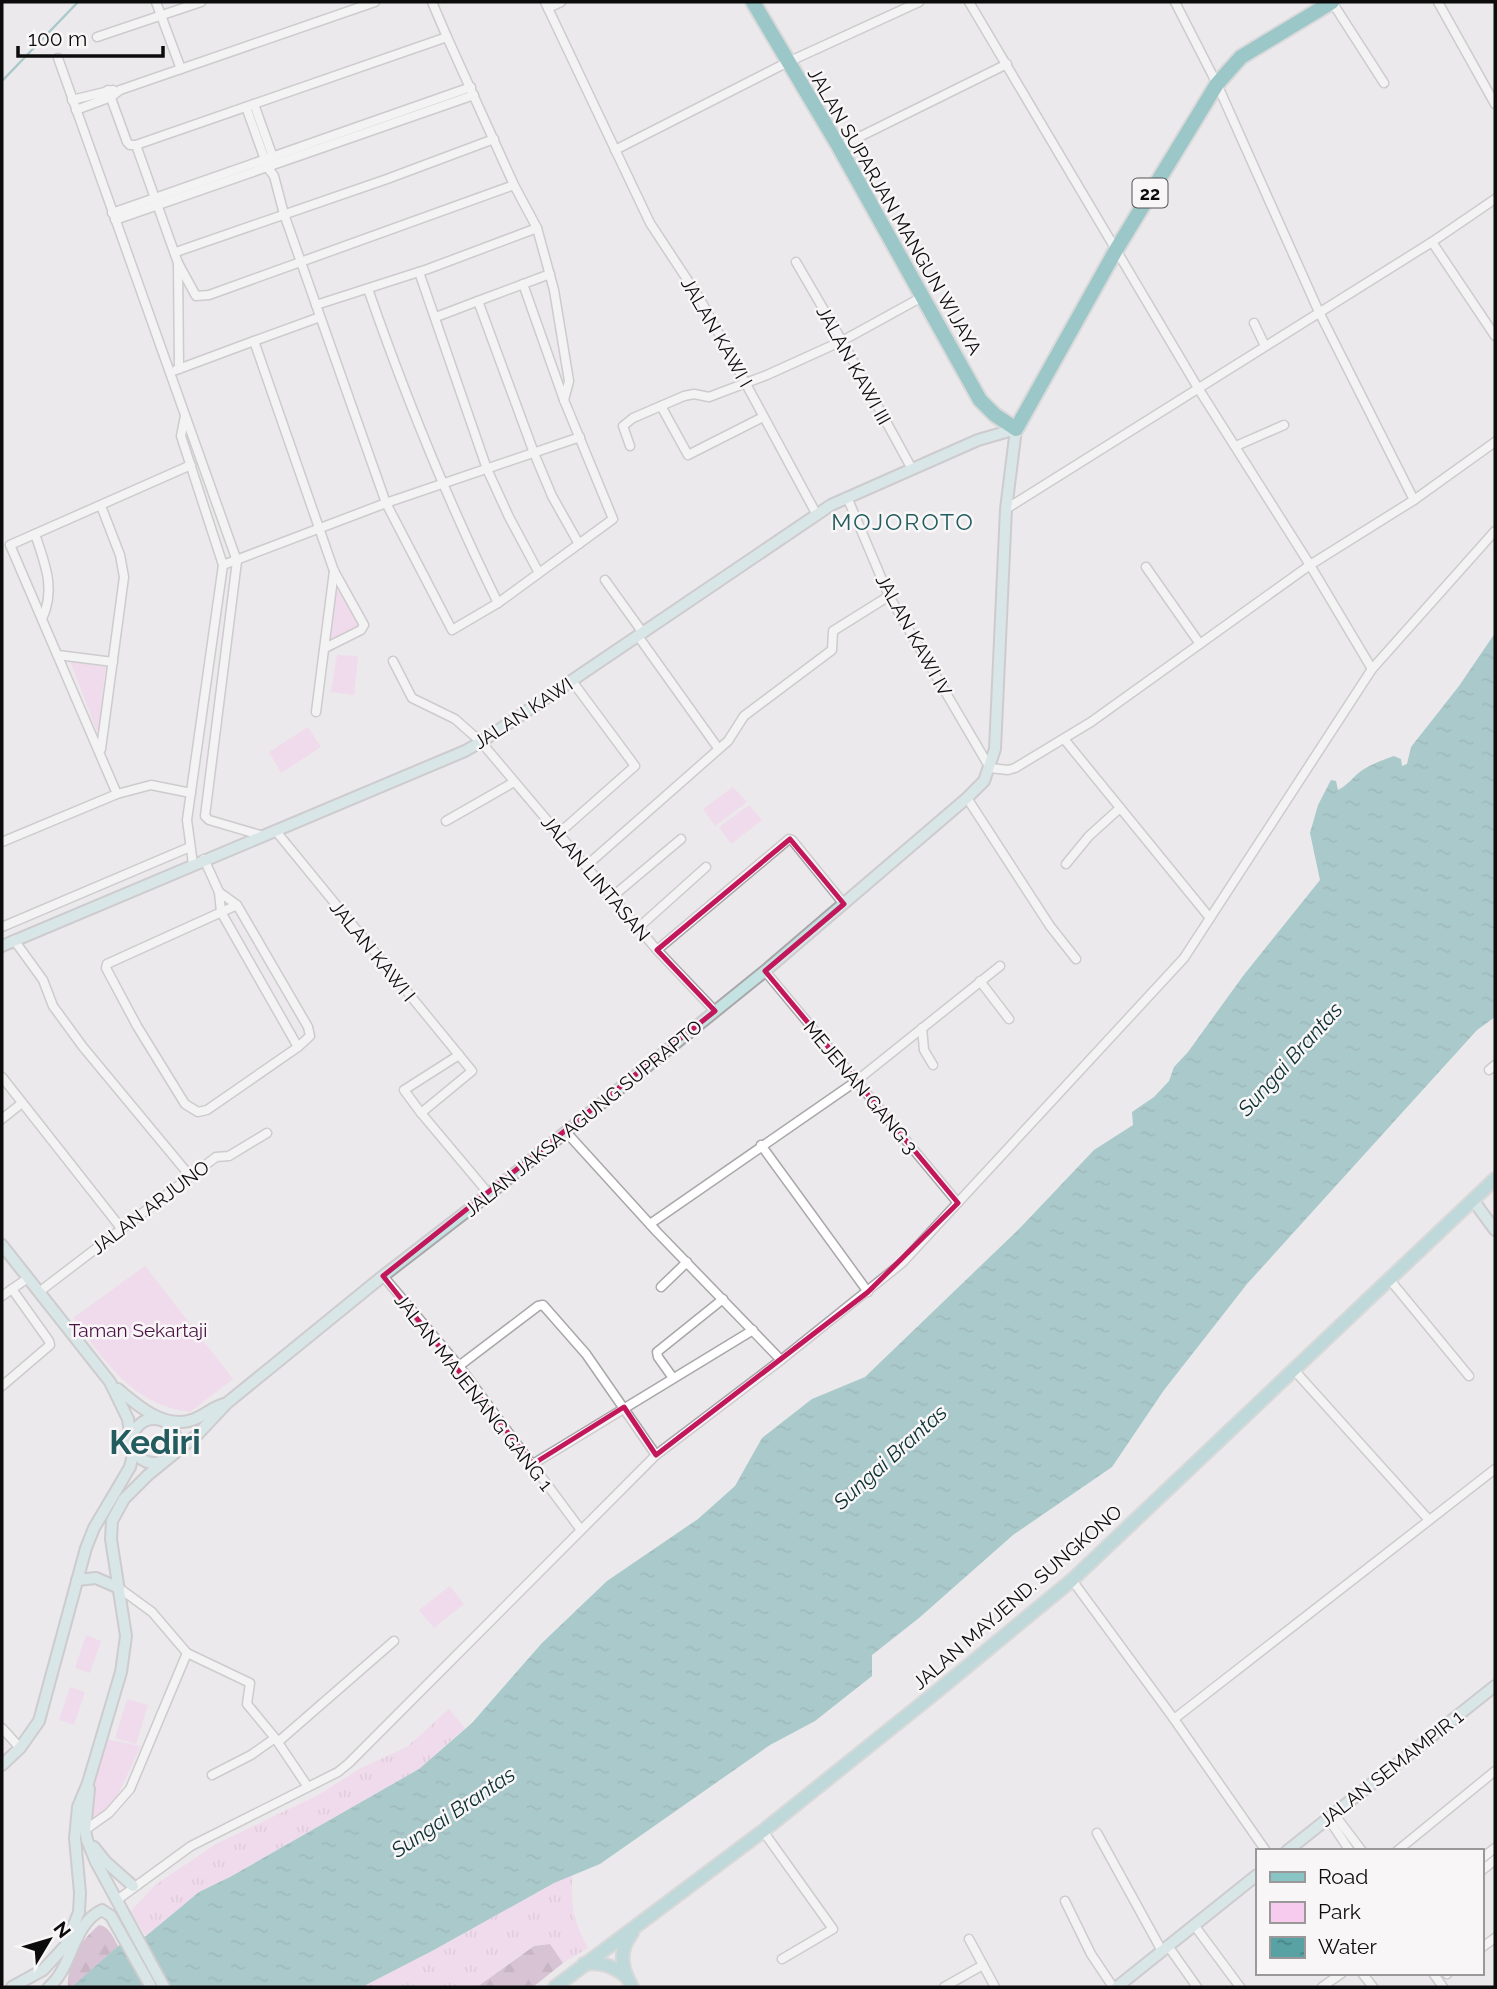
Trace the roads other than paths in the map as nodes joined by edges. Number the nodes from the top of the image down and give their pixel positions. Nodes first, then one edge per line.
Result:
1 (156, 2) edge
2 (201, 2) edge
3 (375, 2) edge
4 (432, 2) edge
5 (561, 2) edge
6 (753, 2) edge
7 (919, 2) edge
8 (969, 2) edge
9 (1175, 2) edge
10 (1332, 2) edge
11 (1438, 2) edge
12 (546, 5) edge
13 (161, 16) junction
14 (97, 37) dead end
15 (447, 37) junction
16 (58, 58) dead end
17 (788, 62) junction
18 (1007, 64) junction
19 (181, 69) junction
20 (1384, 83) dead end
21 (1217, 84) junction
22 (472, 91) junction
23 (109, 94) junction
24 (72, 100) junction
25 (1495, 104) edge
26 (250, 106) junction
27 (76, 110) junction
28 (494, 139) junction
29 (136, 145) junction
30 (839, 147) junction
31 (615, 150) junction
32 (269, 157) junction
33 (272, 166) junction
34 (514, 185) junction
35 (1495, 199) edge
36 (158, 201) junction
37 (284, 214) junction
38 (114, 217) junction
39 (537, 229) junction
40 (1432, 242) junction
41 (1116, 250) junction
42 (176, 252) junction
43 (300, 261) junction
44 (796, 262) dead end
45 (178, 263) junction
46 (419, 272) junction
47 (550, 274) junction
48 (523, 284) junction
49 (368, 289) junction
50 (922, 297) junction
51 (478, 301) junction
52 (316, 305) junction
53 (1320, 312) junction
54 (320, 317) junction
55 (436, 317) junction
56 (1254, 324) dead end
57 (1495, 336) edge
58 (254, 341) junction
59 (842, 341) junction
60 (1265, 346) junction
61 (174, 371) junction
62 (747, 382) junction
63 (1198, 388) junction
64 (564, 400) junction
65 (661, 406) junction
66 (185, 416) junction
67 (764, 416) junction
68 (1284, 425) dead end
69 (1016, 429) junction
70 (580, 437) junction
71 (1495, 442) edge
72 (630, 446) dead end
73 (1236, 446) junction
74 (534, 453) junction
75 (191, 465) junction
76 (487, 469) junction
77 (912, 469) junction
78 (441, 484) junction
79 (847, 497) junction
80 (1414, 500) junction
81 (386, 503) junction
82 (101, 506) junction
83 (1006, 509) junction
84 (817, 515) junction
85 (318, 528) junction
86 (1495, 531) edge
87 (34, 534) junction
88 (579, 544) junction
89 (237, 561) junction
90 (223, 565) junction
91 (1310, 565) junction
92 (1146, 567) dead end
93 (334, 571) junction
94 (539, 573) junction
95 (606, 580) dead end
96 (889, 596) junction
97 (498, 603) junction
98 (42, 619) junction
99 (640, 635) junction
100 (1200, 644) junction
101 (325, 648) junction
102 (58, 655) junction
103 (394, 661) dead end
104 (113, 662) junction
105 (1372, 668) junction
106 (572, 681) junction
107 (316, 712) dead end
108 (1064, 739) junction
109 (481, 742) junction
110 (718, 748) junction
111 (101, 751) junction
112 (196, 758) junction
113 (211, 760) junction
114 (990, 768) junction
115 (514, 782) junction
116 (191, 793) junction
117 (117, 794) junction
118 (967, 798) junction
119 (1120, 808) junction
120 (446, 821) dead end
121 (275, 830) junction
122 (558, 834) junction
123 (260, 835) junction
124 (681, 839) dead end
125 (2, 842) edge
126 (190, 846) junction
127 (199, 862) junction
128 (1066, 864) dead end
129 (586, 866) junction
130 (706, 867) dead end
131 (219, 892) junction
132 (612, 897) junction
133 (844, 904) junction
134 (237, 905) junction
135 (221, 912) junction
136 (1210, 918) junction
137 (2, 927) edge
138 (638, 928) junction
139 (14, 940) junction
140 (2, 946) edge
141 (657, 950) junction
142 (1076, 959) dead end
143 (1000, 966) dead end
144 (765, 971) junction
145 (980, 981) junction
146 (715, 1011) junction
147 (1009, 1019) dead end
148 (922, 1028) junction
149 (298, 1047) junction
150 (459, 1055) junction
151 (933, 1065) dead end
152 (2, 1077) edge
153 (855, 1082) junction
154 (22, 1103) junction
155 (421, 1113) junction
156 (2, 1119) edge
157 (566, 1132) junction
158 (267, 1133) dead end
159 (761, 1145) junction
160 (190, 1176) junction
161 (1495, 1179) edge
162 (489, 1195) junction
163 (1473, 1199) junction
164 (958, 1203) junction
165 (650, 1224) junction
166 (121, 1228) junction
167 (1495, 1230) edge
168 (2, 1245) edge
169 (687, 1262) junction
170 (383, 1276) junction
171 (1390, 1280) junction
172 (21, 1283) junction
173 (661, 1287) dead end
174 (39, 1292) junction
175 (868, 1292) junction
176 (2, 1296) edge
177 (723, 1299) junction
178 (753, 1330) junction
179 (781, 1360) junction
180 (459, 1366) junction
181 (1294, 1370) junction
182 (1469, 1376) dead end
183 (673, 1378) junction
184 (110, 1382) junction
185 (2, 1386) edge
186 (227, 1403) junction
187 (624, 1408) junction
188 (164, 1421) junction
189 (132, 1445) junction
190 (656, 1455) junction
191 (169, 1459) junction
192 (533, 1464) junction
193 (1495, 1469) edge
194 (1429, 1520) junction
195 (581, 1530) junction
196 (77, 1580) junction
197 (1072, 1580) junction
198 (119, 1588) junction
199 (394, 1641) dead end
200 (187, 1653) junction
201 (1495, 1686) edge
202 (1174, 1719) junction
203 (2, 1728) edge
204 (277, 1740) junction
205 (20, 1748) junction
206 (2, 1765) edge
207 (1495, 1771) edge
208 (212, 1775) dead end
209 (88, 1783) junction
210 (308, 1787) junction
211 (1331, 1816) junction
212 (763, 1831) junction
213 (1097, 1833) dead end
214 (86, 1835) junction
215 (1265, 1849) edge
216 (1290, 1849) edge
217 (1349, 1849) edge
218 (1360, 1849) edge
219 (1399, 1849) edge
220 (1256, 1876) edge
221 (133, 1886) junction
222 (117, 1900) junction
223 (1065, 1901) dead end
224 (120, 1919) junction
225 (1194, 1925) junction
226 (637, 1927) junction
227 (969, 1939) dead end
228 (1165, 1948) junction
229 (782, 1959) dead end
230 (583, 1965) junction
231 (983, 1965) junction
232 (1339, 1975) edge
233 (629, 1982) edge
234 (12, 1987) edge
235 (49, 1987) edge
236 (152, 1987) edge
237 (164, 1987) edge
238 (555, 1987) edge
239 (944, 1987) edge
240 (995, 1987) edge
241 (1115, 1987) edge
242 (1197, 1987) edge
243 (1240, 1987) edge
244 (1322, 1987) edge

1 - 13 street
2 - 13 street
3 - 19 street
4 - 15 street
5 - 12 street
6 - 17 highway, JALAN SUPARJAN MANGUN WIJAYA
7 - 17 street
8 - 18 street
9 - 21 street
10 - 20 street
10 - 21 highway, 22
11 - 25 street
12 - 31 street, JALAN KAWI I
13 - 14 street
13 - 19 street
15 - 22 street
15 - 26 street
16 - 24 street
17 - 30 highway, JALAN SUPARJAN MANGUN WIJAYA
17 - 31 street
18 - 30 street
18 - 41 street
19 - 23 street
21 - 41 highway, 22
21 - 53 street
22 - 28 street
22 - 32 street
22 - 33 street
23 - 24 street
23 - 27 street
23 - 29 street
24 - 27 street
26 - 29 street
26 - 32 street
27 - 38 street
28 - 34 street
28 - 37 street
29 - 36 street
30 - 50 highway, JALAN SUPARJAN MANGUN WIJAYA
31 - 62 street, JALAN KAWI I
32 - 33 street
32 - 36 street
33 - 36 street
33 - 37 street
34 - 39 street
34 - 43 street
35 - 40 street
36 - 38 street
36 - 42 street
37 - 42 street
37 - 43 street
38 - 61 street
39 - 46 street
39 - 47 street
40 - 53 street
40 - 57 street
41 - 63 street
41 - 69 highway, 22
42 - 45 street
43 - 45 street
43 - 52 street
44 - 59 street, JALAN KAWI III
45 - 61 street
46 - 49 street
46 - 55 street
47 - 48 street
47 - 64 street
48 - 51 street
48 - 64 street
49 - 52 street
49 - 78 street
50 - 59 street
50 - 69 highway, JALAN SUPARJAN MANGUN WIJAYA
51 - 55 street
51 - 74 street
52 - 54 street
53 - 60 street
53 - 80 street
54 - 58 street
54 - 81 street
55 - 76 street
56 - 60 street
58 - 61 street
58 - 85 street
59 - 62 street
59 - 77 street, JALAN KAWI III
60 - 63 street
61 - 66 street
62 - 65 street
62 - 67 street, JALAN KAWI I
63 - 73 street
63 - 83 street
64 - 70 street
65 - 67 street
65 - 72 street
66 - 75 street
66 - 89 street
67 - 84 street, JALAN KAWI I
68 - 73 street
69 - 77 main road, JALAN KAWI
69 - 83 main road
70 - 74 street
70 - 88 street
71 - 80 street
73 - 91 street
74 - 76 street
74 - 88 street
75 - 82 street
75 - 90 street
76 - 78 street
76 - 94 street
77 - 79 main road, JALAN KAWI
78 - 81 street
78 - 97 street
79 - 84 main road, JALAN KAWI
79 - 96 street, JALAN KAWI IV
80 - 91 street
81 - 85 street
81 - 97 street
82 - 87 street
82 - 104 street
83 - 114 main road
84 - 99 main road, JALAN KAWI
85 - 89 street
85 - 93 street
86 - 105 street
87 - 98 street
87 - 98 street
88 - 94 street
89 - 90 street
89 - 113 street
90 - 112 street
91 - 100 street
91 - 105 street
92 - 100 street
93 - 101 street
93 - 101 street
94 - 97 street
95 - 99 street
96 - 110 street
96 - 114 street, JALAN KAWI IV
98 - 102 street
99 - 106 main road, JALAN KAWI
99 - 110 street
100 - 108 street
101 - 107 street
102 - 104 street
102 - 111 street
103 - 109 street, JALAN LINTASAN
104 - 111 street
105 - 136 street
106 - 109 main road, JALAN KAWI
106 - 122 street
108 - 114 street
108 - 119 street
109 - 115 street, JALAN LINTASAN
109 - 121 main road, JALAN KAWI
110 - 129 street
111 - 117 street
112 - 113 street
112 - 116 street
113 - 123 street
114 - 118 main road, JALAN JAKSA AGUNG SUPRAPTO
115 - 120 street
115 - 122 street, JALAN LINTASAN
116 - 117 street
116 - 126 street
117 - 125 street
118 - 133 main road, JALAN JAKSA AGUNG SUPRAPTO
118 - 142 street
119 - 128 street
119 - 136 street
121 - 123 main road, JALAN KAWI
121 - 150 street, JALAN KAWI I
122 - 129 street, JALAN LINTASAN
123 - 127 main road, JALAN KAWI
124 - 132 street
126 - 127 street
126 - 137 street
127 - 131 street
127 - 139 main road, JALAN KAWI
129 - 132 street, JALAN LINTASAN
130 - 138 street
131 - 134 street
131 - 135 street
132 - 138 street, JALAN LINTASAN
133 - 141 street
133 - 144 main road, JALAN JAKSA AGUNG SUPRAPTO
134 - 135 street
134 - 149 street
135 - 149 street
135 - 149 street
136 - 164 street
138 - 141 street, JALAN LINTASAN
139 - 140 main road, JALAN KAWI
139 - 160 street
141 - 146 street, JALAN LINTASAN
143 - 145 street
144 - 146 main road, JALAN JAKSA AGUNG SUPRAPTO
144 - 153 street, MEJENAN GANG 3
145 - 147 street
145 - 148 street
146 - 157 main road, JALAN JAKSA AGUNG SUPRAPTO
148 - 151 street
148 - 153 street
150 - 155 street, JALAN KAWI I
150 - 155 street
152 - 154 street
153 - 159 street
153 - 164 street, MEJENAN GANG 3
154 - 156 street
154 - 166 street
155 - 162 street
157 - 162 main road, JALAN JAKSA AGUNG SUPRAPTO
157 - 165 street
158 - 160 street, JALAN ARJUNO
159 - 165 street
159 - 175 street
160 - 166 street, JALAN ARJUNO
161 - 163 main road, JALAN MAYJEND. SUNGKONO
162 - 170 main road, JALAN JAKSA AGUNG SUPRAPTO
163 - 167 main road
163 - 171 main road, JALAN MAYJEND. SUNGKONO
164 - 175 street
165 - 169 street
166 - 174 street, JALAN ARJUNO
168 - 172 main road
169 - 173 street
169 - 177 street
170 - 180 street, JALAN MAJENANG GANG 1
170 - 186 main road, JALAN JAKSA AGUNG SUPRAPTO
171 - 181 main road, JALAN MAYJEND. SUNGKONO
171 - 182 street
172 - 174 main road
172 - 176 street
172 - 185 street
174 - 184 main road
175 - 179 street
177 - 178 street
177 - 183 street
178 - 179 street
178 - 183 street
179 - 190 street
180 - 187 street
180 - 192 street, JALAN MAJENANG GANG 1
181 - 194 street
181 - 197 main road, JALAN MAYJEND. SUNGKONO
183 - 187 street
184 - 188 main road
184 - 189 main road
186 - 188 main road
186 - 191 main road
187 - 190 street
187 - 192 street
188 - 189 main road
188 - 191 main road
189 - 191 main road
189 - 196 main road
190 - 195 street
191 - 198 main road
192 - 195 street, JALAN MAJENANG GANG 1
193 - 194 street
194 - 202 street
195 - 210 street
196 - 198 main road
196 - 205 main road
197 - 202 street
197 - 212 main road, JALAN MAYJEND. SUNGKONO
198 - 200 street
198 - 209 main road
199 - 204 street
200 - 204 street
200 - 214 street
201 - 211 main road, JALAN SEMAMPIR 1
202 - 215 street
203 - 205 street
204 - 208 street
204 - 210 street
205 - 206 main road
207 - 219 street
209 - 214 main road
209 - 234 main road
210 - 221 street
211 - 216 main road, JALAN SEMAMPIR 1
211 - 217 street
211 - 218 street
212 - 226 main road, JALAN MAYJEND. SUNGKONO
212 - 229 street
213 - 228 street
214 - 221 main road
214 - 222 main road
220 - 225 main road
221 - 222 street
222 - 224 main road
223 - 241 street
224 - 235 main road
224 - 236 main road
224 - 237 main road
225 - 228 main road
225 - 243 street
226 - 230 main road, JALAN MAYJEND. SUNGKONO
226 - 233 main road
227 - 231 street
228 - 241 main road
228 - 242 street
230 - 233 main road
230 - 238 main road, JALAN MAYJEND. SUNGKONO
231 - 239 street
231 - 240 street
232 - 244 street

